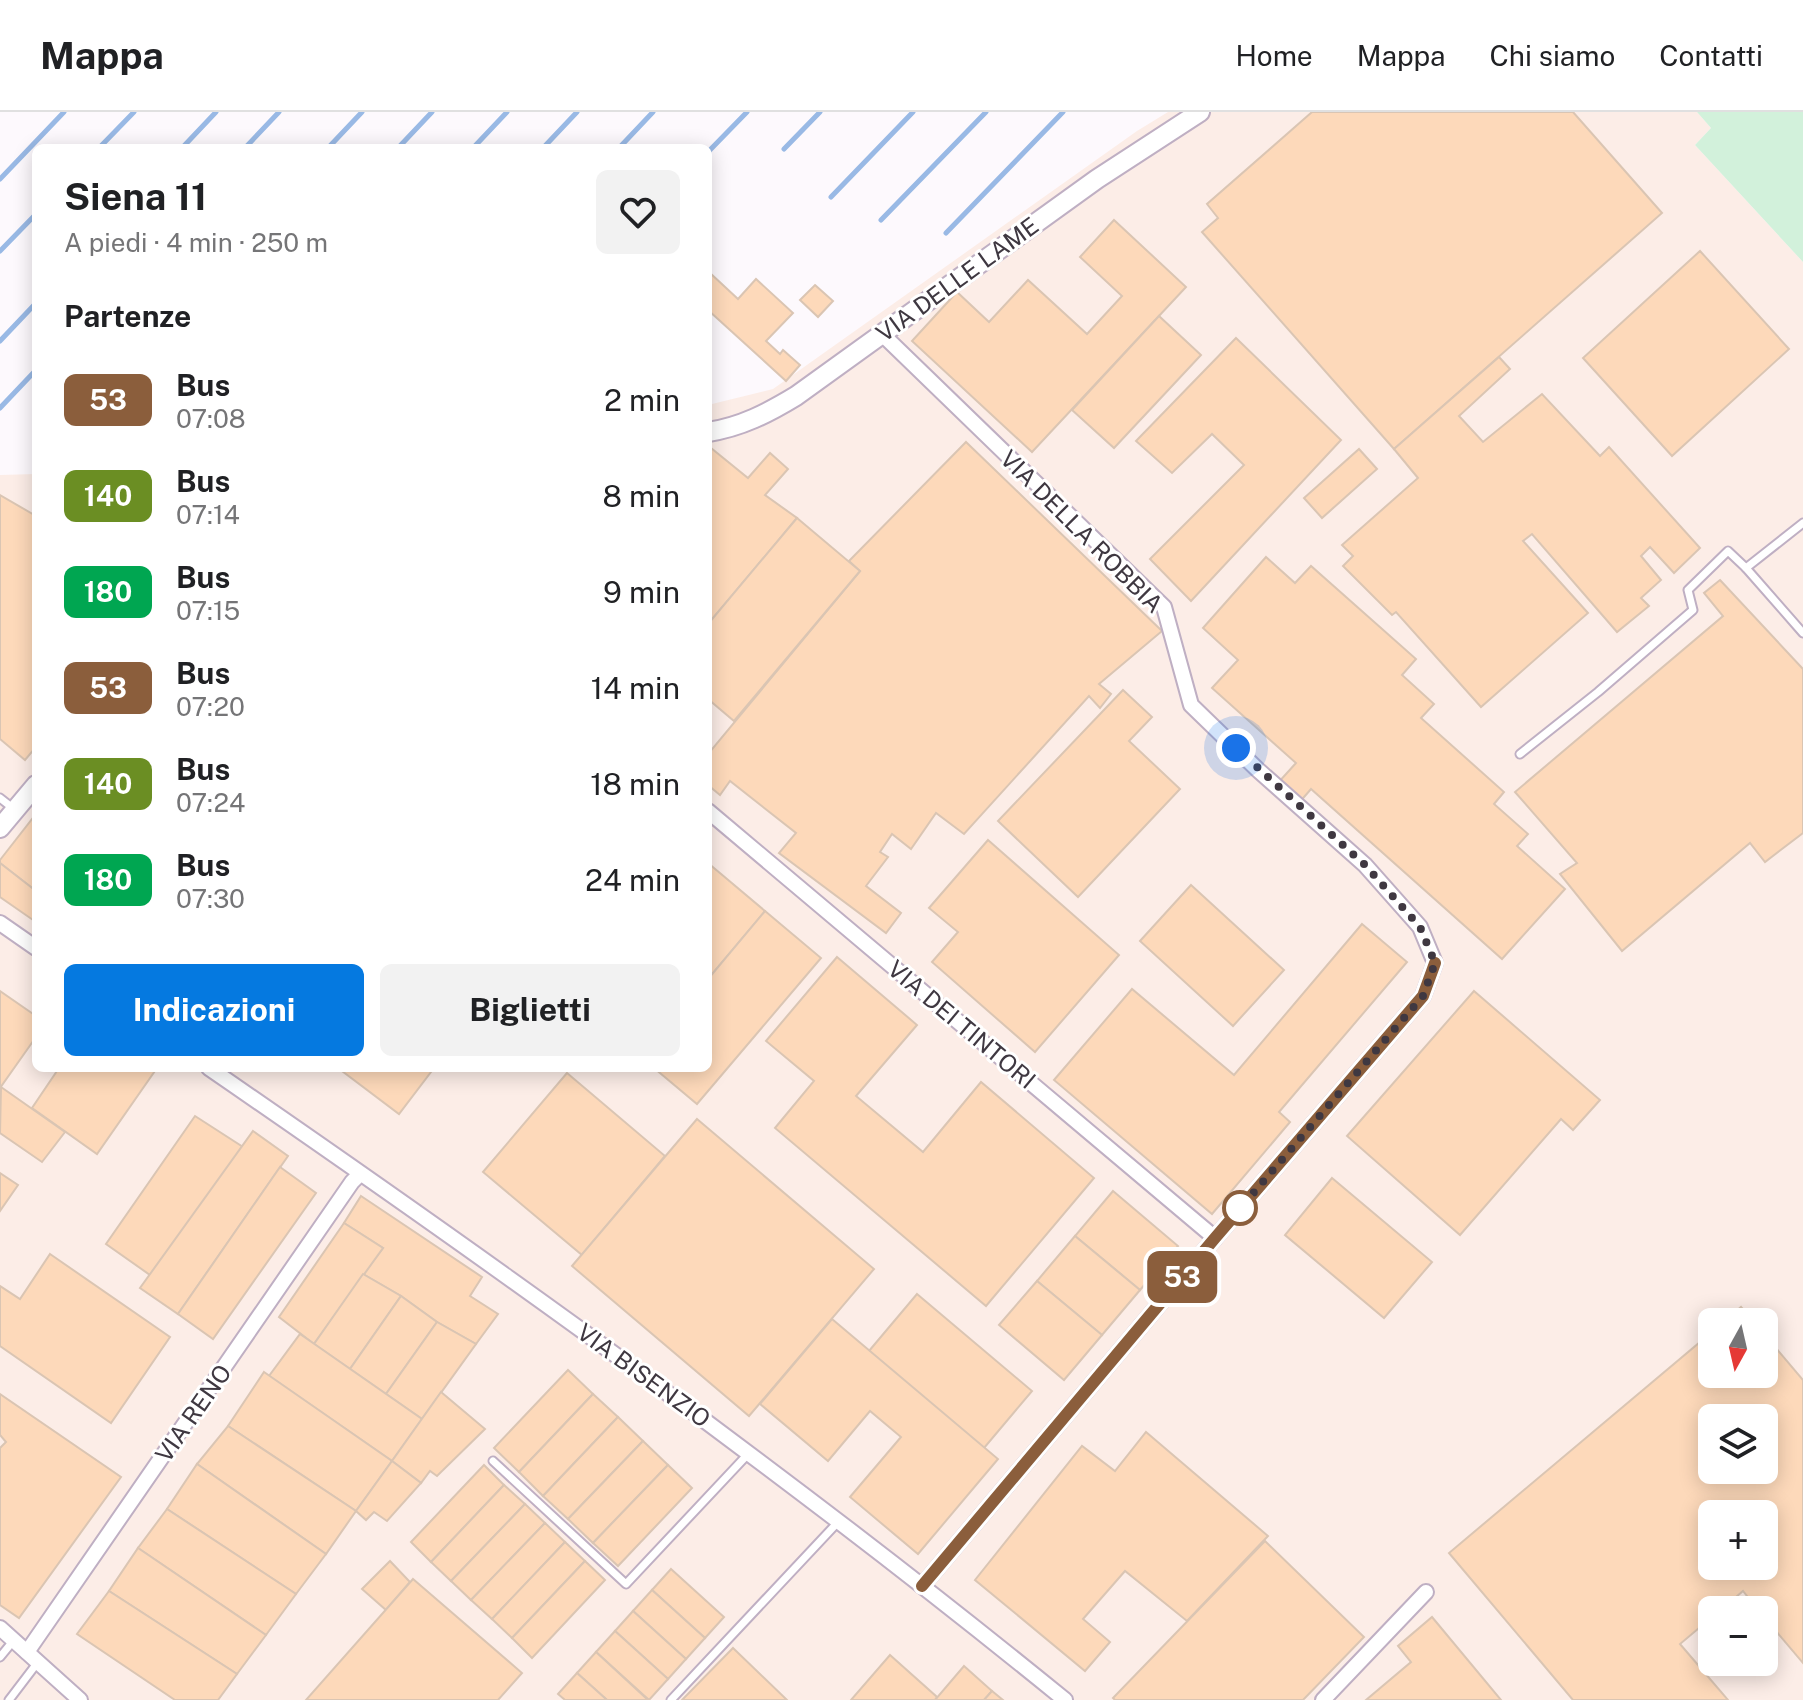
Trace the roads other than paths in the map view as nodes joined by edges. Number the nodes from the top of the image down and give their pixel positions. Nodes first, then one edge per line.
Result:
1 (1200, 112) edge
2 (881, 333) junction
3 (712, 431) edge
4 (1803, 523) edge
5 (1746, 568) junction
6 (1803, 633) edge
7 (1520, 754) dead end
8 (32, 790) edge
9 (0, 798) edge
10 (15, 810) junction
11 (712, 814) edge
12 (0, 828) edge
13 (0, 923) edge
14 (32, 945) edge
15 (215, 1072) edge
16 (360, 1174) junction
17 (1215, 1238) junction
18 (749, 1453) junction
19 (493, 1461) dead end
20 (839, 1521) junction
21 (922, 1586) junction
22 (1426, 1592) dead end
23 (0, 1628) edge
24 (14, 1640) junction
25 (0, 1657) edge
26 (32, 1657) junction
27 (9, 1700) edge
28 (80, 1700) edge
29 (671, 1700) edge
30 (1065, 1700) edge
31 (1323, 1700) edge

1 - 2 street, VIA DELLE LAME
2 - 3 street, VIA DELLE LAME
2 - 17 street, VIA DELLA ROBBIA
4 - 5 lane
5 - 6 lane
5 - 7 lane
8 - 10 street
9 - 10 lane
10 - 12 street
11 - 17 street, VIA DEI TINTORI
13 - 14 street
15 - 16 street, VIA BISENZIO
16 - 18 street, VIA BISENZIO
16 - 26 street, VIA RENO
17 - 21 street
18 - 19 lane
18 - 20 street, VIA BISENZIO
20 - 21 street, VIA BISENZIO
20 - 29 lane
21 - 30 street, VIA BISENZIO
22 - 31 street
23 - 24 street
24 - 25 lane
24 - 26 street
26 - 27 lane
26 - 28 street

